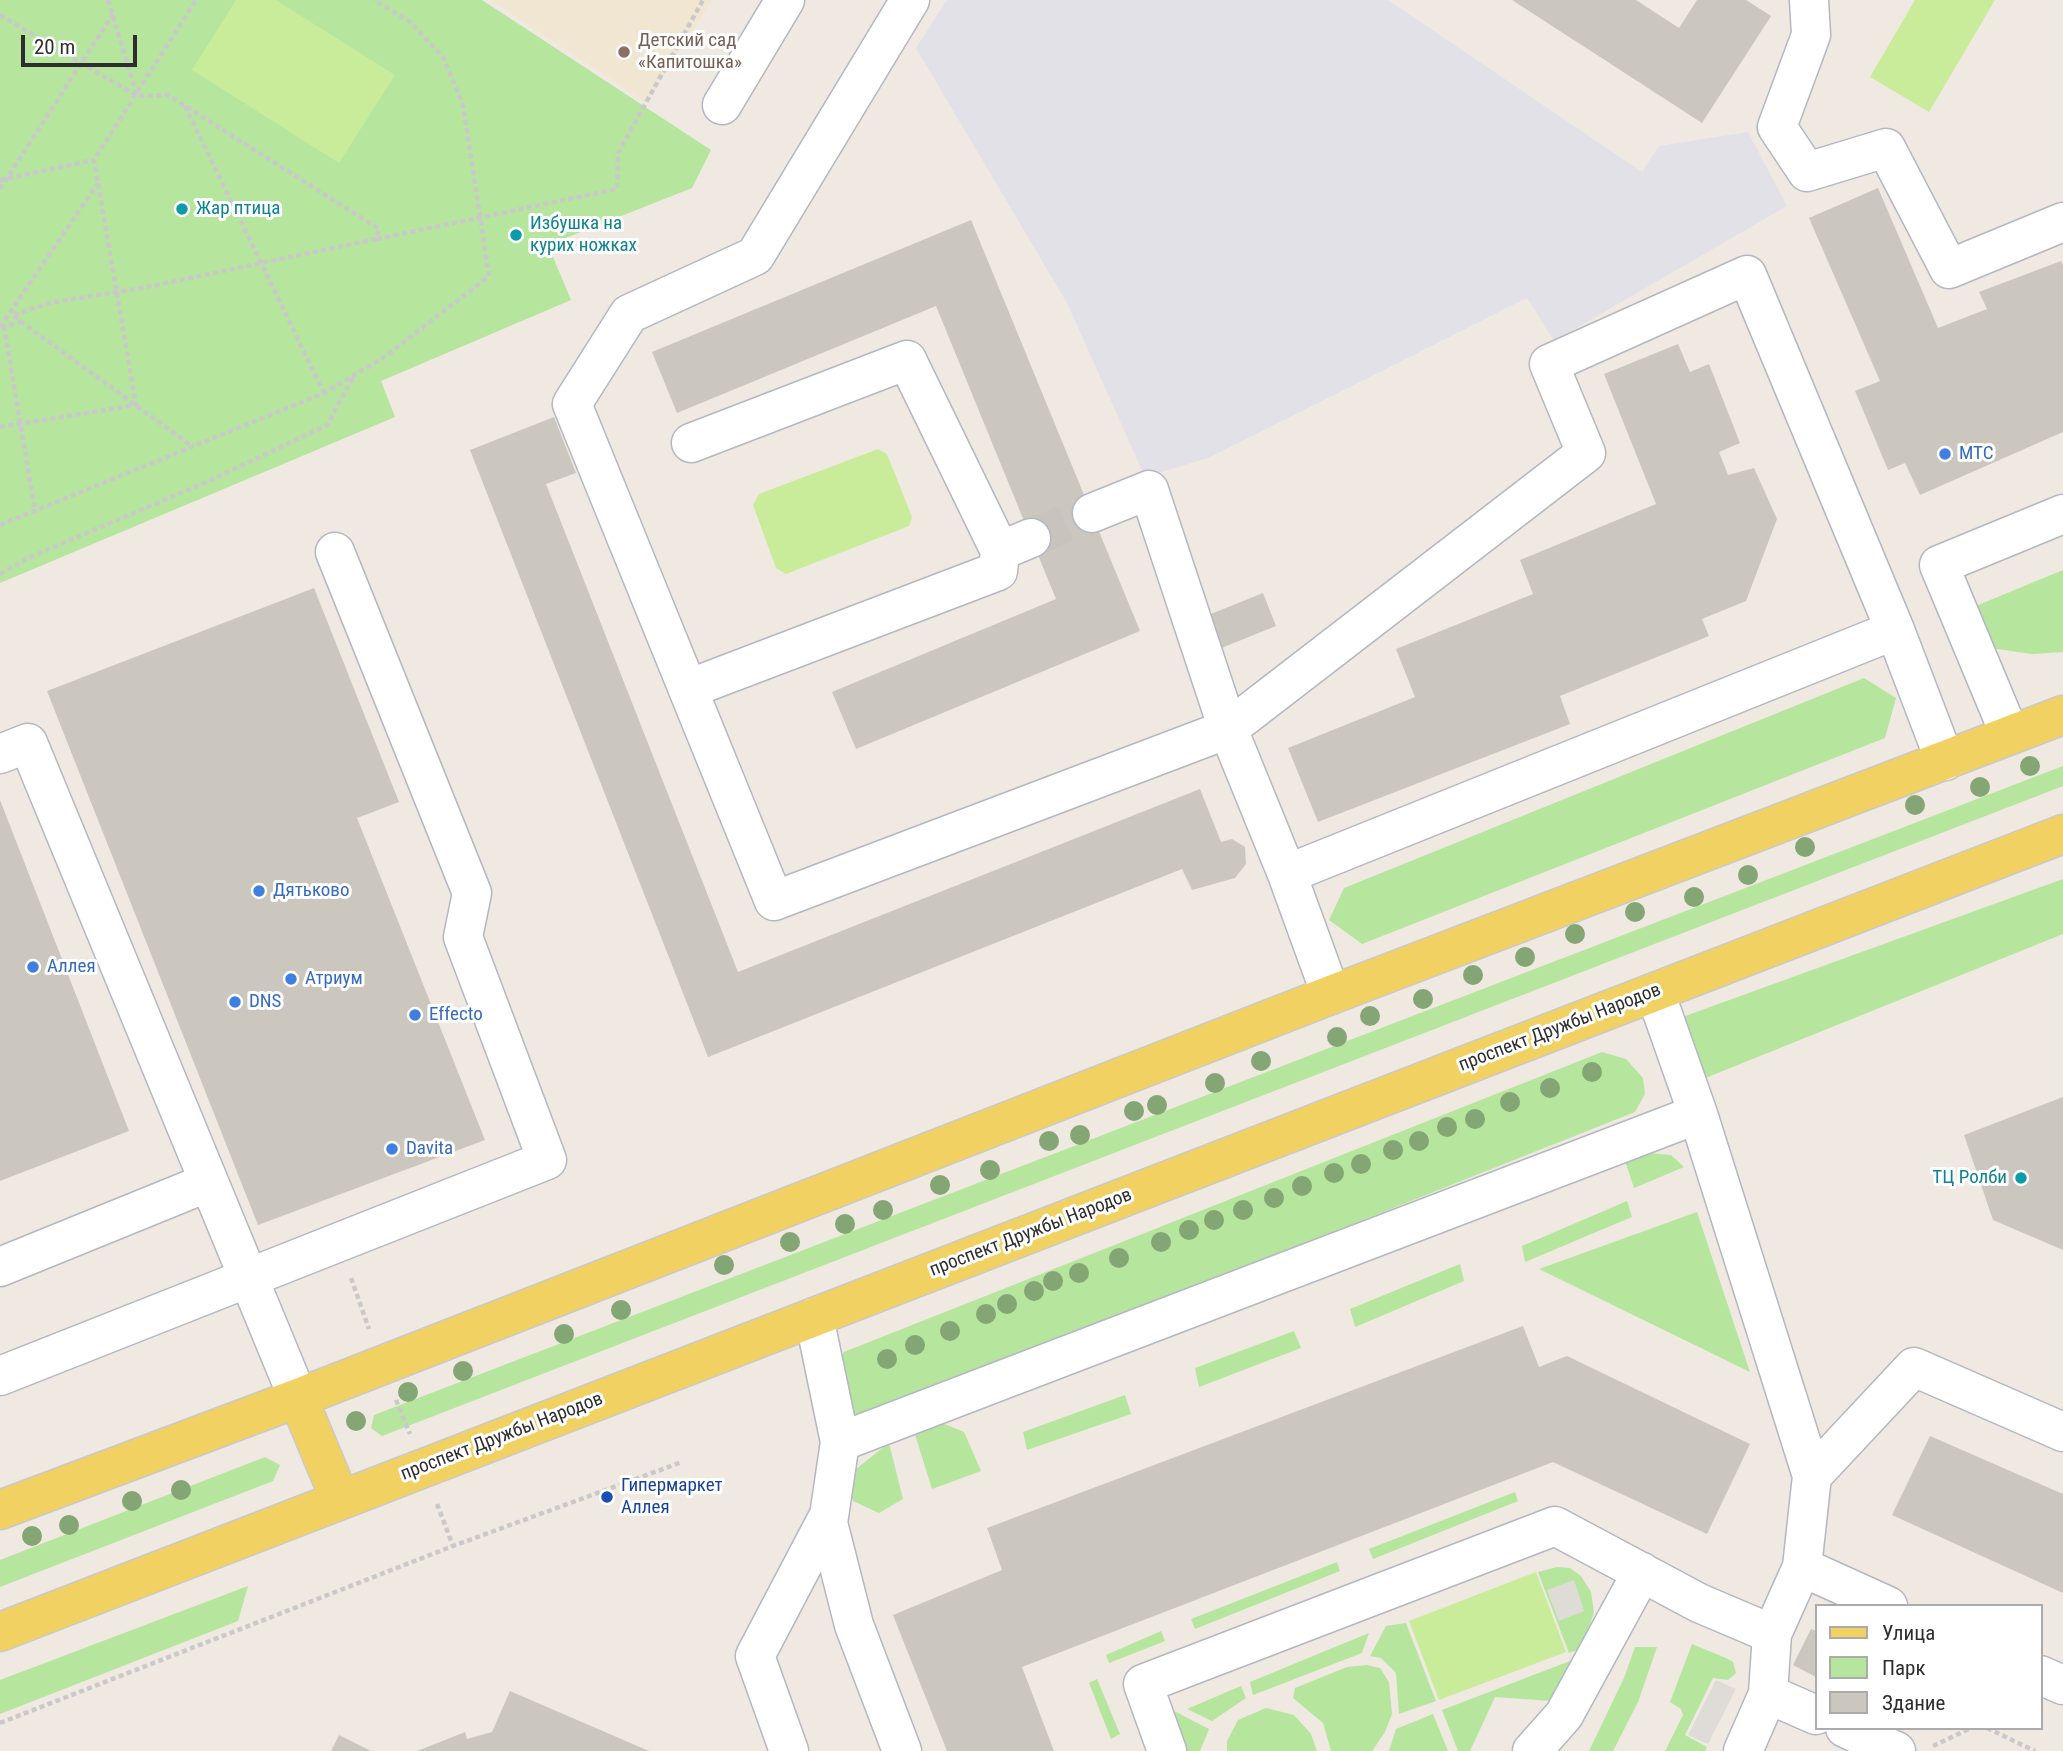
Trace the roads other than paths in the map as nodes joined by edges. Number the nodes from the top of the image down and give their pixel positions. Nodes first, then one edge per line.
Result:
1 (785, 0) edge
2 (910, 0) edge
3 (1809, 0) edge
4 (722, 105) dead end
5 (2063, 222) edge
6 (691, 443) dead end
7 (1092, 513) tunnel mouth
8 (2063, 514) edge
9 (335, 552) dead end
10 (1895, 630) junction
11 (688, 689) junction
12 (2063, 715) edge
13 (1228, 729) junction
14 (2010, 735) junction
15 (0, 754) edge
16 (1945, 761) junction
17 (2063, 834) edge
18 (1287, 874) junction
19 (1655, 992) junction
20 (1331, 995) junction
21 (1698, 1114) junction
22 (209, 1182) junction
23 (0, 1267) edge
24 (248, 1277) junction
25 (814, 1317) junction
26 (0, 1376) edge
27 (298, 1398) junction
28 (2063, 1432) edge
29 (840, 1442) junction
30 (1812, 1476) junction
31 (340, 1499) junction
32 (0, 1510) edge
33 (830, 1514) junction
34 (1802, 1567) junction
35 (1642, 1572) junction
36 (1884, 1604) edge
37 (0, 1632) edge
38 (1772, 1634) junction
39 (2042, 1676) edge
40 (2063, 1685) edge
41 (1768, 1694) junction
42 (1814, 1714) edge
43 (1849, 1730) edge
44 (789, 1751) edge
45 (902, 1751) edge
46 (1167, 1751) edge
47 (1532, 1751) edge
48 (1743, 1751) edge
49 (1896, 1751) edge

1 - 4 lane
2 - 11 lane
3 - 5 lane
6 - 11 lane
7 - 13 lane
8 - 14 lane
9 - 24 lane
10 - 13 lane
10 - 16 lane
10 - 18 lane
11 - 13 lane
12 - 14 main road
13 - 18 lane
14 - 16 main road
15 - 22 lane
16 - 20 main road
17 - 19 main road, проспект Дружбы Народов
18 - 20 lane
19 - 21 lane
19 - 25 main road, проспект Дружбы Народов
20 - 27 main road
21 - 29 lane
21 - 30 lane
22 - 23 lane
22 - 24 lane
24 - 26 lane
24 - 27 lane
25 - 29 lane
25 - 31 main road, проспект Дружбы Народов
27 - 31 main road
27 - 32 main road
28 - 30 lane
29 - 33 lane
30 - 34 lane
31 - 37 main road, проспект Дружбы Народов
33 - 44 lane
33 - 45 lane
34 - 36 lane
34 - 38 lane
35 - 38 lane
35 - 46 lane
35 - 47 lane
38 - 41 lane
39 - 40 lane
41 - 42 lane
41 - 48 lane
43 - 49 lane

